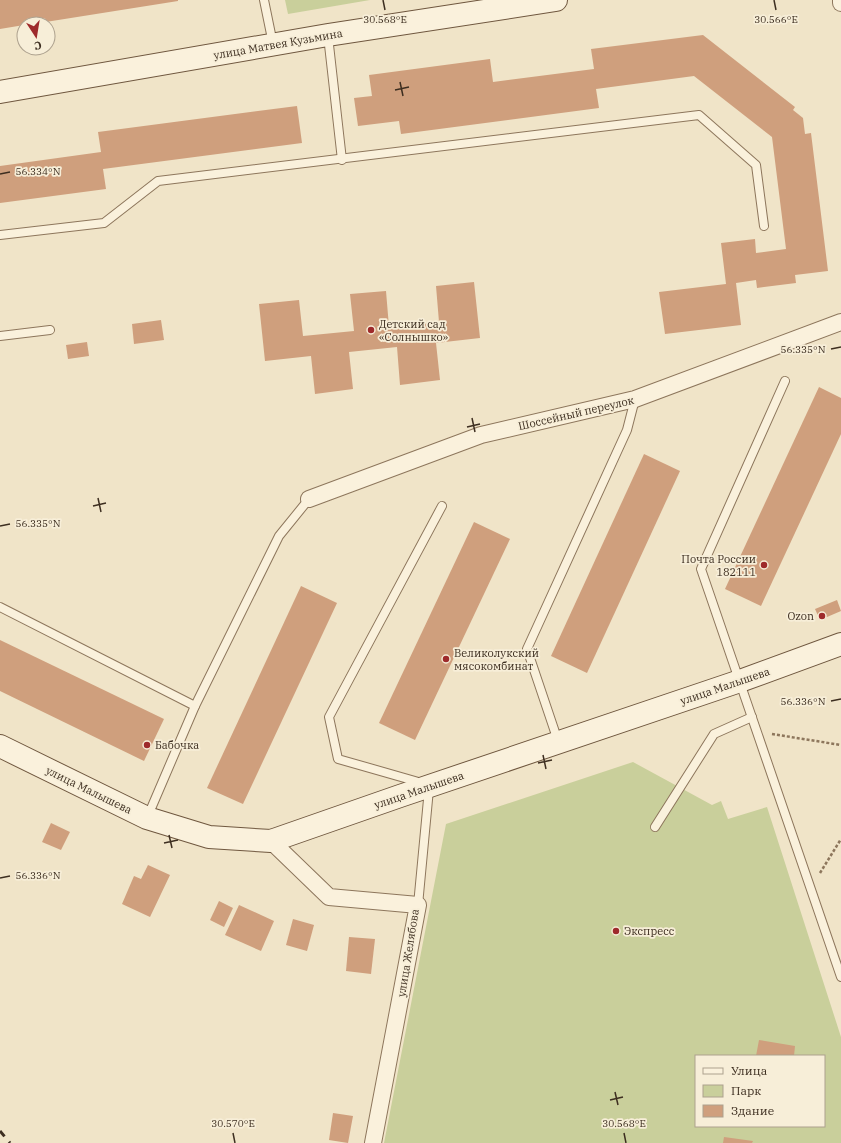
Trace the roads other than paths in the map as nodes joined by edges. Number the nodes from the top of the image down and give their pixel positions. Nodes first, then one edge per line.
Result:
1 (264, 0) edge
2 (556, 0) edge
3 (328, 35) junction
4 (274, 44) junction
5 (0, 92) edge
6 (342, 160) junction
7 (764, 226) dead end
8 (0, 235) edge
9 (841, 322) edge
10 (50, 330) dead end
11 (0, 336) edge
12 (786, 381) dead end
13 (635, 399) junction
14 (309, 499) joint
15 (442, 506) dead end
16 (0, 607) edge
17 (841, 644) edge
18 (740, 681) junction
19 (194, 706) junction
20 (752, 717) junction
21 (559, 742) junction
22 (0, 746) edge
23 (430, 786) junction
24 (147, 818) junction
25 (655, 827) dead end
26 (271, 841) junction
27 (418, 905) junction
28 (841, 977) edge
29 (373, 1143) edge

1 - 4 lane
2 - 3 street, улица Матвея Кузьмина
3 - 4 street, улица Матвея Кузьмина
3 - 6 lane
4 - 5 street, улица Матвея Кузьмина
6 - 7 lane
6 - 8 lane
9 - 13 street, Шоссейный переулок
10 - 11 lane
12 - 18 lane
13 - 14 street, Шоссейный переулок
13 - 21 lane
14 - 19 lane
15 - 23 lane
16 - 19 lane
17 - 18 street, улица Малышева
18 - 20 lane
18 - 21 street, улица Малышева
19 - 24 lane
20 - 25 lane
20 - 28 lane
21 - 23 street, улица Малышева
22 - 24 street, улица Малышева
23 - 26 street, улица Малышева
23 - 27 lane
24 - 26 street, улица Малышева
26 - 27 street, улица Желябова
27 - 29 street, улица Желябова

